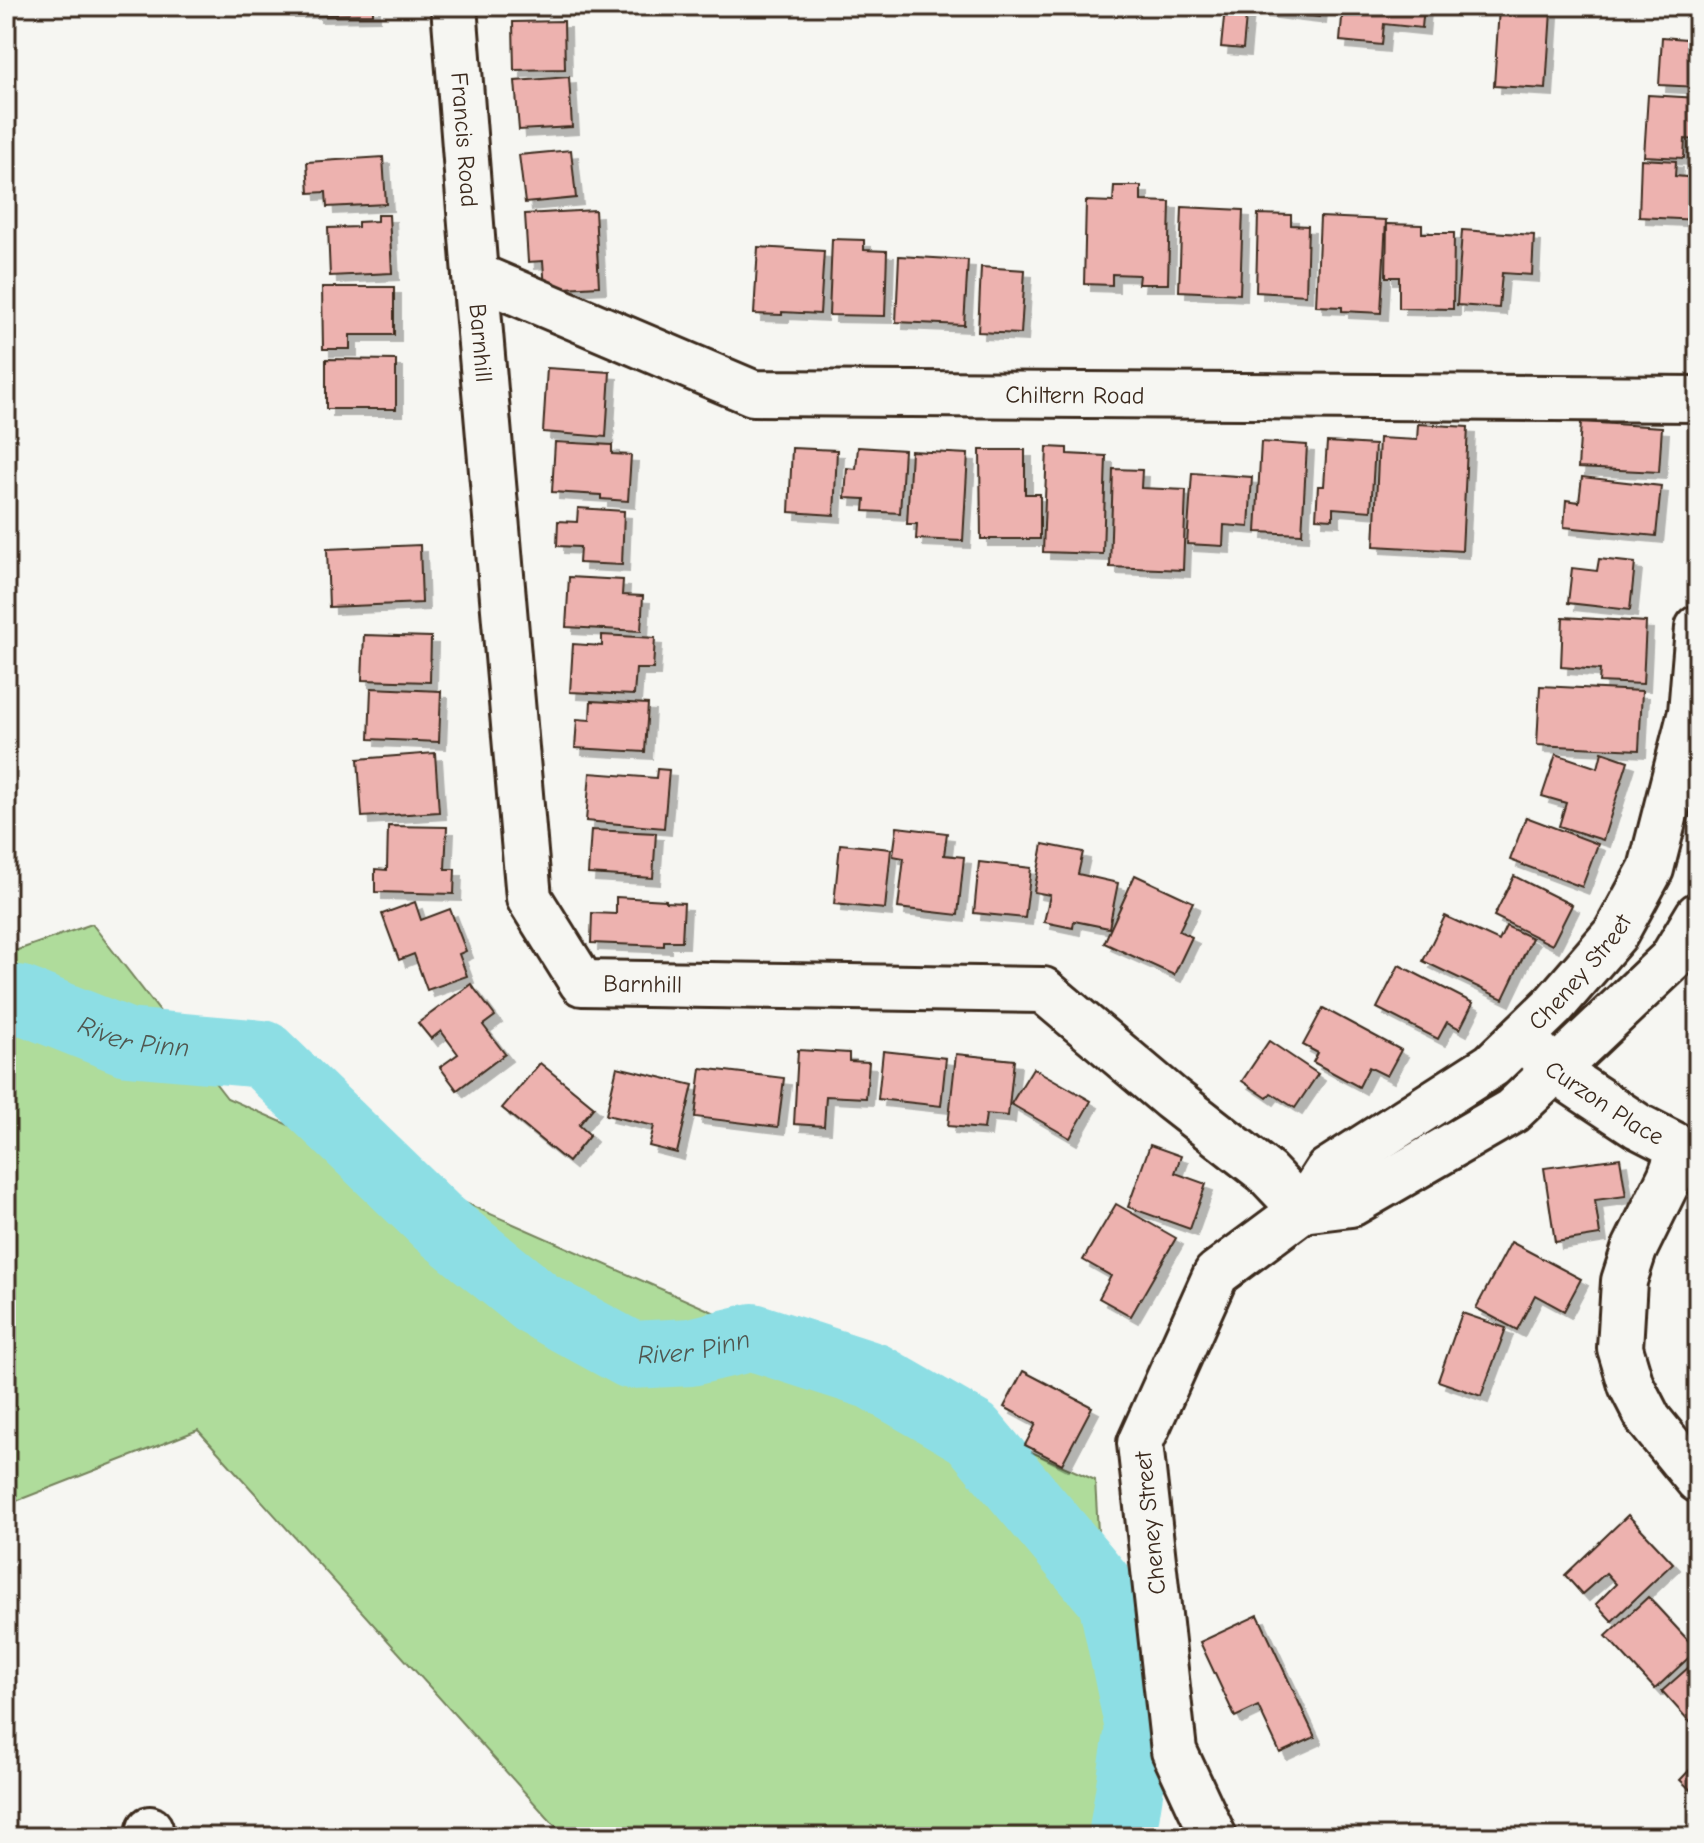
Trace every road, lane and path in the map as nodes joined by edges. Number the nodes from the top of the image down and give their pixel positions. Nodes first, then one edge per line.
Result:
1 (454, 6) edge
2 (475, 275) junction
3 (1698, 399) edge
4 (1698, 628) edge
5 (1698, 915) edge
6 (1522, 1036) junction
7 (1555, 1071) junction
8 (1689, 1149) edge
9 (1302, 1210) junction
10 (1698, 1480) edge
11 (1214, 1837) edge

1 - 2 street, Francis Road
2 - 3 street, Chiltern Road
2 - 9 street, Barnhill
4 - 6 street, Cheney Street
5 - 7 street, Cheney Street
6 - 7 street, Curzon Place
6 - 9 street, Cheney Street
7 - 8 street, Curzon Place
7 - 9 street, Cheney Street
8 - 10 street
9 - 11 street, Cheney Street

